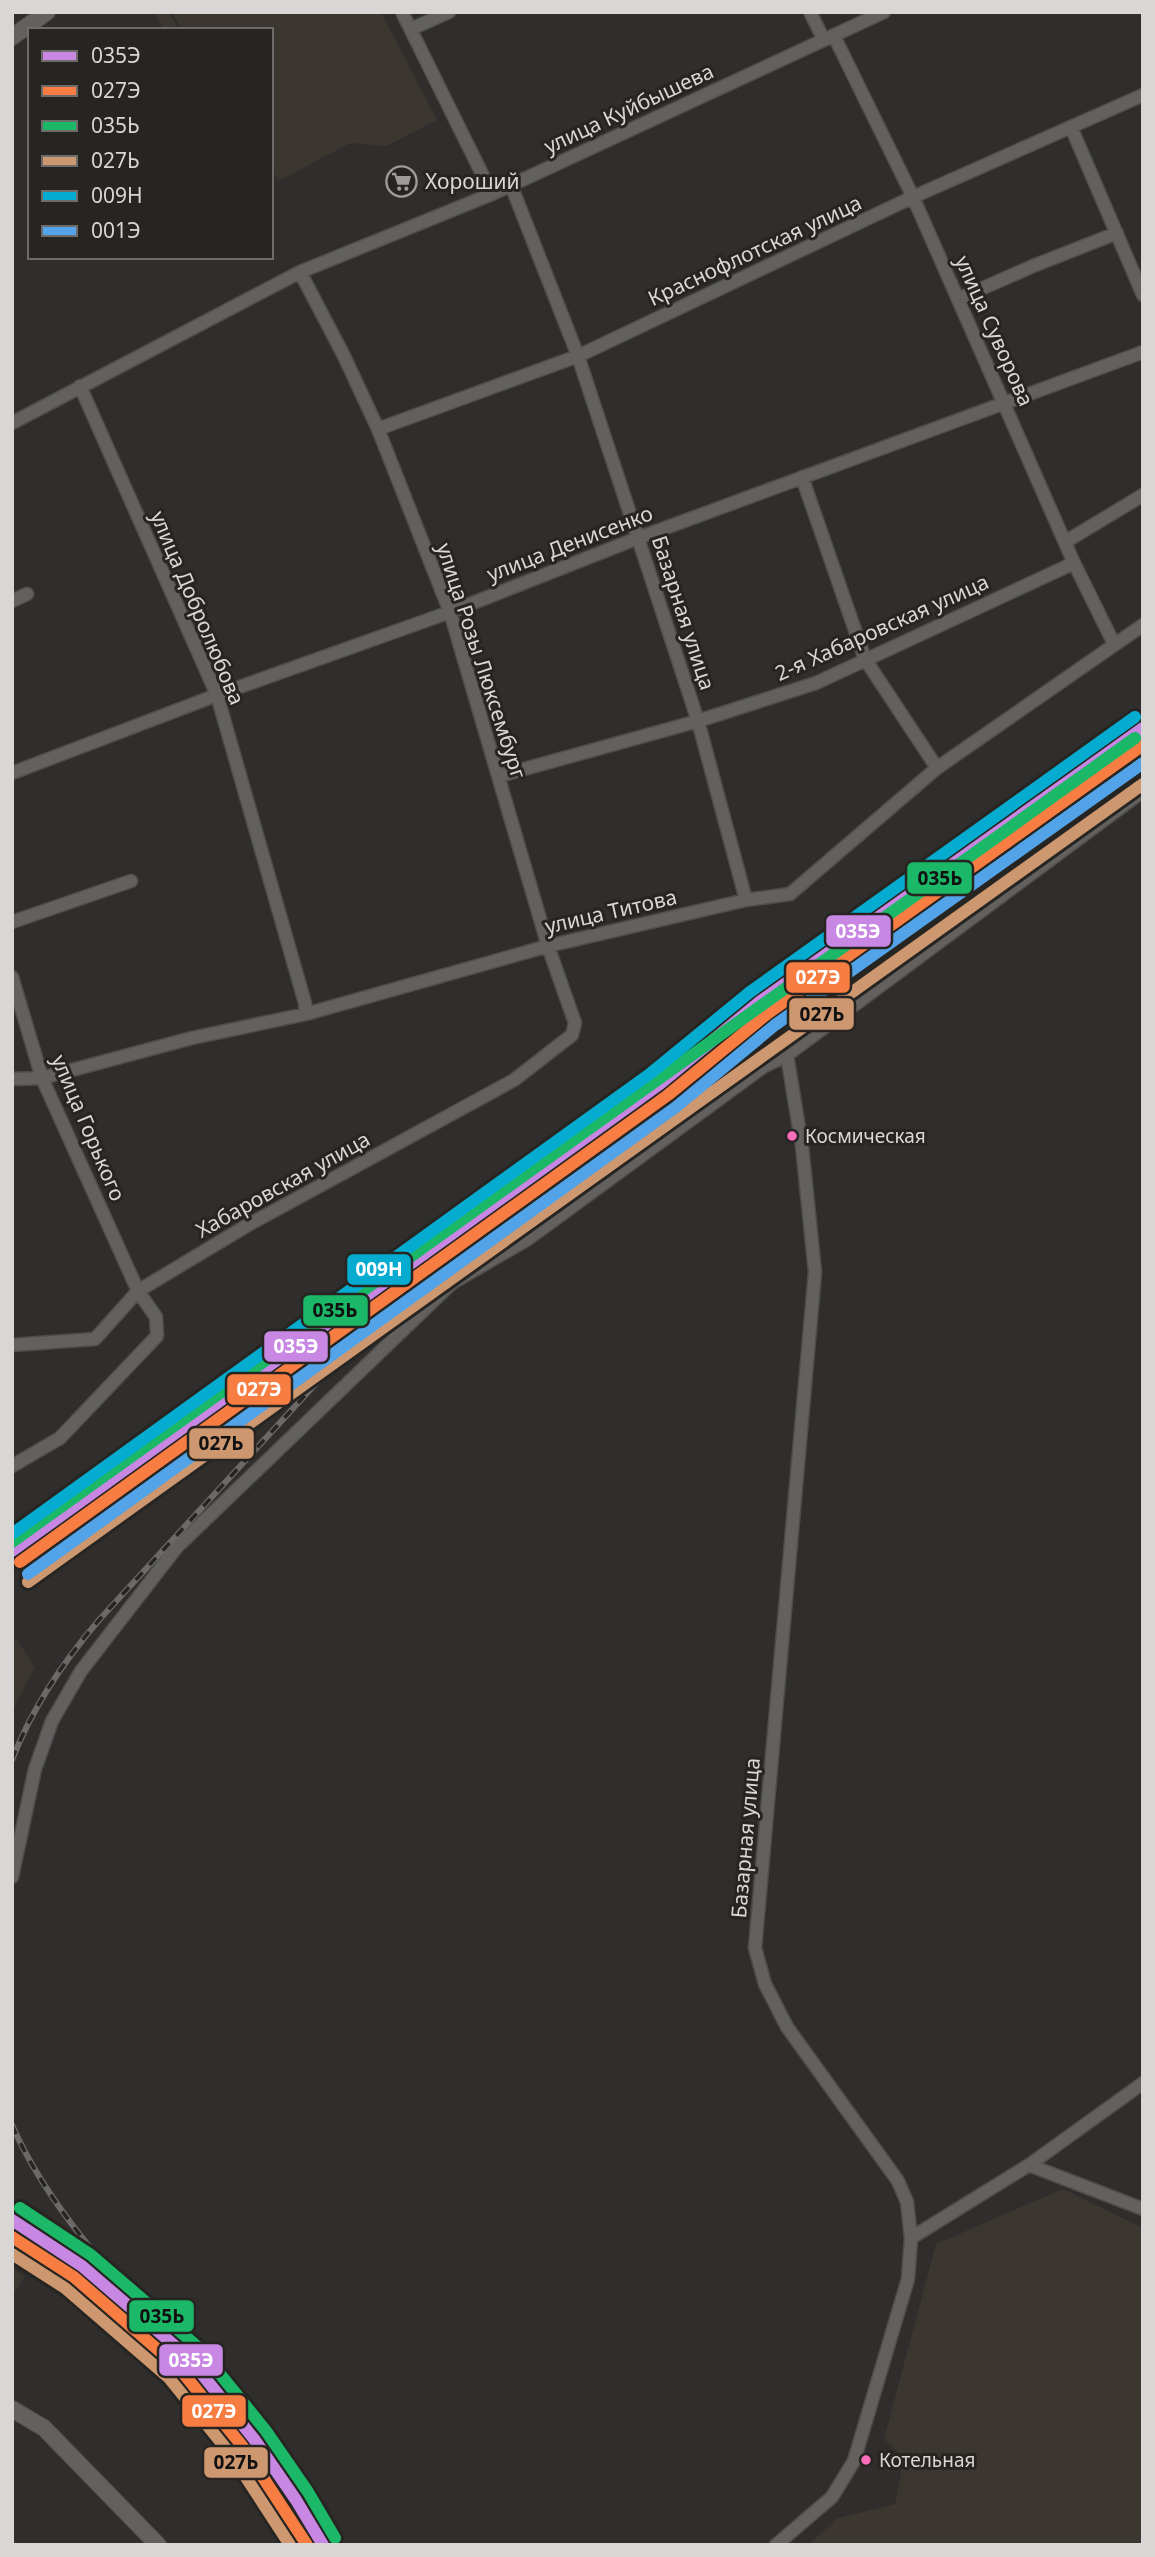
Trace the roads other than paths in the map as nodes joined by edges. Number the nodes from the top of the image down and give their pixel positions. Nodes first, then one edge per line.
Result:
1 (47, 12) edge
2 (402, 12) edge
3 (449, 12) edge
4 (810, 12) edge
5 (884, 12) edge
6 (411, 29) junction
7 (12, 37) edge
8 (829, 38) junction
9 (1143, 95) edge
10 (1071, 127) junction
11 (511, 186) junction
12 (492, 194) junction
13 (913, 197) junction
14 (1117, 233) junction
15 (300, 272) junction
16 (1143, 295) edge
17 (958, 299) junction
18 (1143, 352) edge
19 (578, 356) junction
20 (79, 386) junction
21 (1004, 403) junction
22 (12, 423) edge
23 (379, 429) junction
24 (802, 477) junction
25 (1143, 495) edge
26 (638, 538) junction
27 (1065, 542) junction
28 (1074, 563) junction
29 (27, 594) dead end
30 (12, 601) edge
31 (450, 612) junction
32 (1143, 625) edge
33 (1114, 644) junction
34 (866, 659) junction
35 (216, 695) junction
36 (698, 721) junction
37 (937, 768) junction
38 (12, 773) edge
39 (499, 776) junction
40 (1143, 791) edge
41 (131, 881) dead end
42 (746, 900) junction
43 (12, 922) edge
44 (548, 946) junction
45 (12, 976) edge
46 (306, 1014) junction
47 (572, 1035) joint
48 (787, 1055) junction
49 (42, 1078) junction
50 (12, 1080) edge
51 (138, 1291) junction
52 (12, 1345) edge
53 (12, 1466) edge
54 (12, 1877) edge
55 (1143, 2083) edge
56 (1029, 2165) junction
57 (1143, 2209) edge
58 (911, 2238) junction
59 (12, 2409) edge
60 (158, 2545) edge
61 (776, 2545) edge

1 - 7 street
2 - 6 street
3 - 6 street
4 - 8 street, улица Суворова
5 - 8 street, улица Куйбышева
6 - 12 street
8 - 11 street, улица Куйбышева
8 - 13 street, улица Суворова
9 - 10 street, Краснофлотская улица
10 - 13 street, Краснофлотская улица
10 - 14 street
11 - 12 street, улица Куйбышева
11 - 19 street, Базарная улица
12 - 15 street, улица Куйбышева
13 - 17 street, улица Суворова
13 - 19 street, Краснофлотская улица
14 - 16 street
14 - 17 street
15 - 20 street, улица Куйбышева
15 - 23 street, улица Розы Люксембург
17 - 21 street, улица Суворова
18 - 21 street, улица Денисенко
19 - 23 street, Краснофлотская улица
19 - 26 street, Базарная улица
20 - 22 street, улица Куйбышева
20 - 35 street, улица Добролюбова
21 - 24 street, улица Денисенко
21 - 27 street, улица Суворова
23 - 31 street, улица Розы Люксембург
24 - 26 street, улица Денисенко
24 - 34 street
25 - 27 street
26 - 31 street, улица Денисенко
26 - 36 street, Базарная улица
27 - 28 street, улица Суворова
28 - 33 street, улица Суворова
28 - 34 street, 2-я Хабаровская улица
29 - 30 street
31 - 35 street, улица Денисенко
31 - 39 street, улица Розы Люксембург
32 - 33 street, улица Титова
33 - 37 street, улица Титова
34 - 36 street, 2-я Хабаровская улица
34 - 37 street
35 - 38 street, улица Денисенко
35 - 46 street, улица Добролюбова
36 - 39 street, 2-я Хабаровская улица
36 - 42 street, Базарная улица
37 - 42 street, улица Титова
39 - 44 street, улица Розы Люксембург
40 - 48 street
41 - 43 street
42 - 44 street, улица Титова
44 - 46 street, улица Титова
44 - 47 street, улица Розы Люксембург
45 - 49 street, улица Горького
46 - 49 street, улица Титова
47 - 51 street, Хабаровская улица
48 - 54 street
48 - 58 street, Базарная улица
49 - 50 street, улица Титова
49 - 51 street, улица Горького
51 - 52 street, Хабаровская улица
51 - 53 street, улица Горького
55 - 56 street
56 - 57 street
56 - 58 street
58 - 61 street, Базарная улица
59 - 60 street

